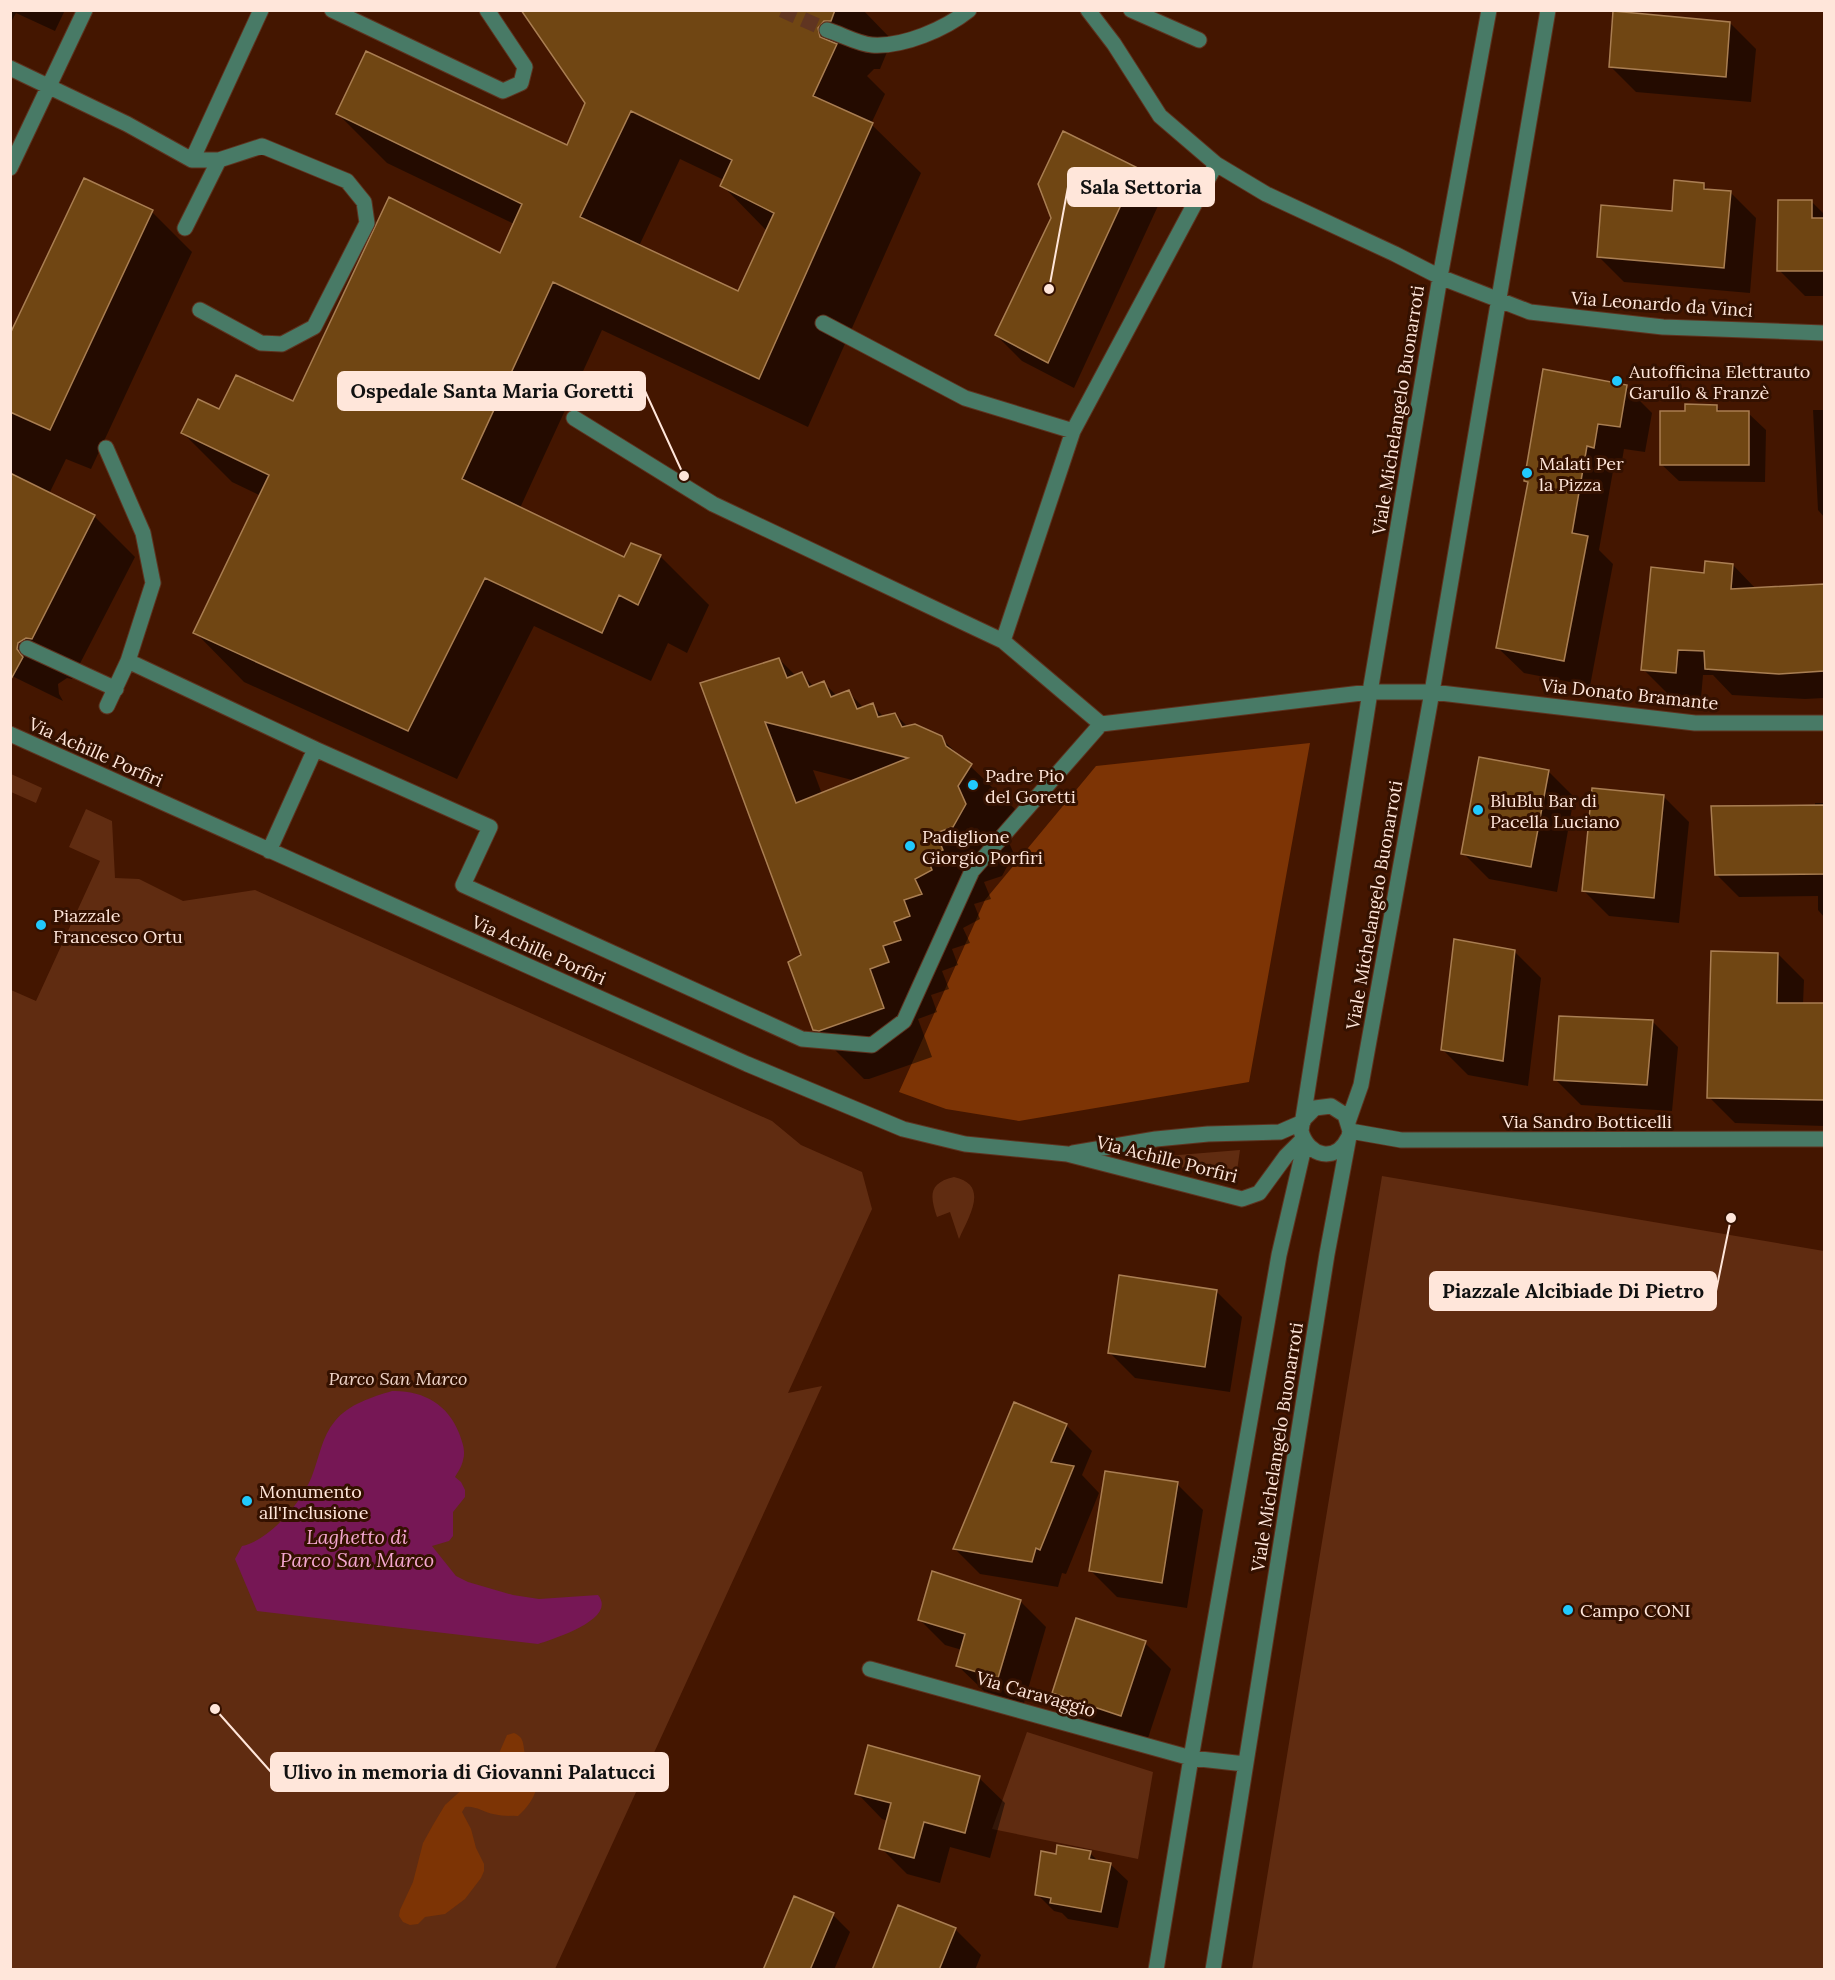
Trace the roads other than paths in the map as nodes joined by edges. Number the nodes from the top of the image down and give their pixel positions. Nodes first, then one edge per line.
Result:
1 (85, 10) edge
2 (261, 10) edge
3 (332, 10) edge
4 (487, 10) edge
5 (969, 10) edge
6 (1088, 10) edge
7 (1131, 10) edge
8 (1489, 10) edge
9 (1548, 10) edge
10 (827, 30) tunnel mouth
11 (1199, 40) dead end
12 (10, 68) edge
13 (49, 86) junction
14 (192, 160) junction
15 (219, 160) junction
16 (1216, 164) junction
17 (10, 168) edge
18 (185, 228) dead end
19 (1440, 277) junction
20 (1498, 301) junction
21 (200, 310) dead end
22 (824, 323) dead end
23 (1824, 333) edge
24 (574, 418) dead end
25 (1073, 431) junction
26 (106, 448) dead end
27 (1004, 641) junction
28 (27, 648) dead end
29 (128, 661) junction
30 (116, 689) junction
31 (1370, 692) junction
32 (1432, 692) junction
33 (107, 706) dead end
34 (1824, 723) edge
35 (1101, 724) junction
36 (10, 734) edge
37 (315, 749) junction
38 (269, 851) junction
39 (1303, 1120) junction
40 (1349, 1130) junction
41 (1824, 1139) edge
42 (1304, 1141) junction
43 (1067, 1154) junction
44 (870, 1669) dead end
45 (1191, 1758) junction
46 (1245, 1764) junction
47 (1156, 1970) edge
48 (1213, 1970) edge

1 - 13 street
2 - 14 street
3 - 4 street
5 - 10 street
6 - 16 street
7 - 11 street
8 - 19 street, Viale Michelangelo Buonarroti
9 - 20 street, Viale Michelangelo Buonarroti
12 - 13 street
13 - 14 street
13 - 17 street
14 - 15 street
15 - 18 street
15 - 21 street
16 - 19 street
16 - 25 street
19 - 20 street, Viale Michelangelo Buonarroti
19 - 31 street, Viale Michelangelo Buonarroti
20 - 23 street, Via Leonardo da Vinci
20 - 32 street, Viale Michelangelo Buonarroti
22 - 25 street
24 - 27 street
25 - 27 street
26 - 29 street
27 - 35 street
28 - 30 street
29 - 30 street
29 - 37 street
30 - 33 street
31 - 32 street
31 - 35 street
31 - 39 street, Viale Michelangelo Buonarroti
32 - 34 street, Via Donato Bramante
32 - 40 street, Viale Michelangelo Buonarroti
35 - 37 street
36 - 38 street, Via Achille Porfiri
37 - 38 street
38 - 43 street, Via Achille Porfiri
39 - 40 street
39 - 42 street, Viale Michelangelo Buonarroti
39 - 43 street, Via Achille Porfiri
40 - 41 street, Via Sandro Botticelli
40 - 42 street
40 - 46 street, Viale Michelangelo Buonarroti
42 - 43 street, Via Achille Porfiri
42 - 45 street, Viale Michelangelo Buonarroti
44 - 45 street, Via Caravaggio
45 - 46 street
45 - 47 street, Viale Michelangelo Buonarroti
46 - 48 street, Viale Michelangelo Buonarroti

